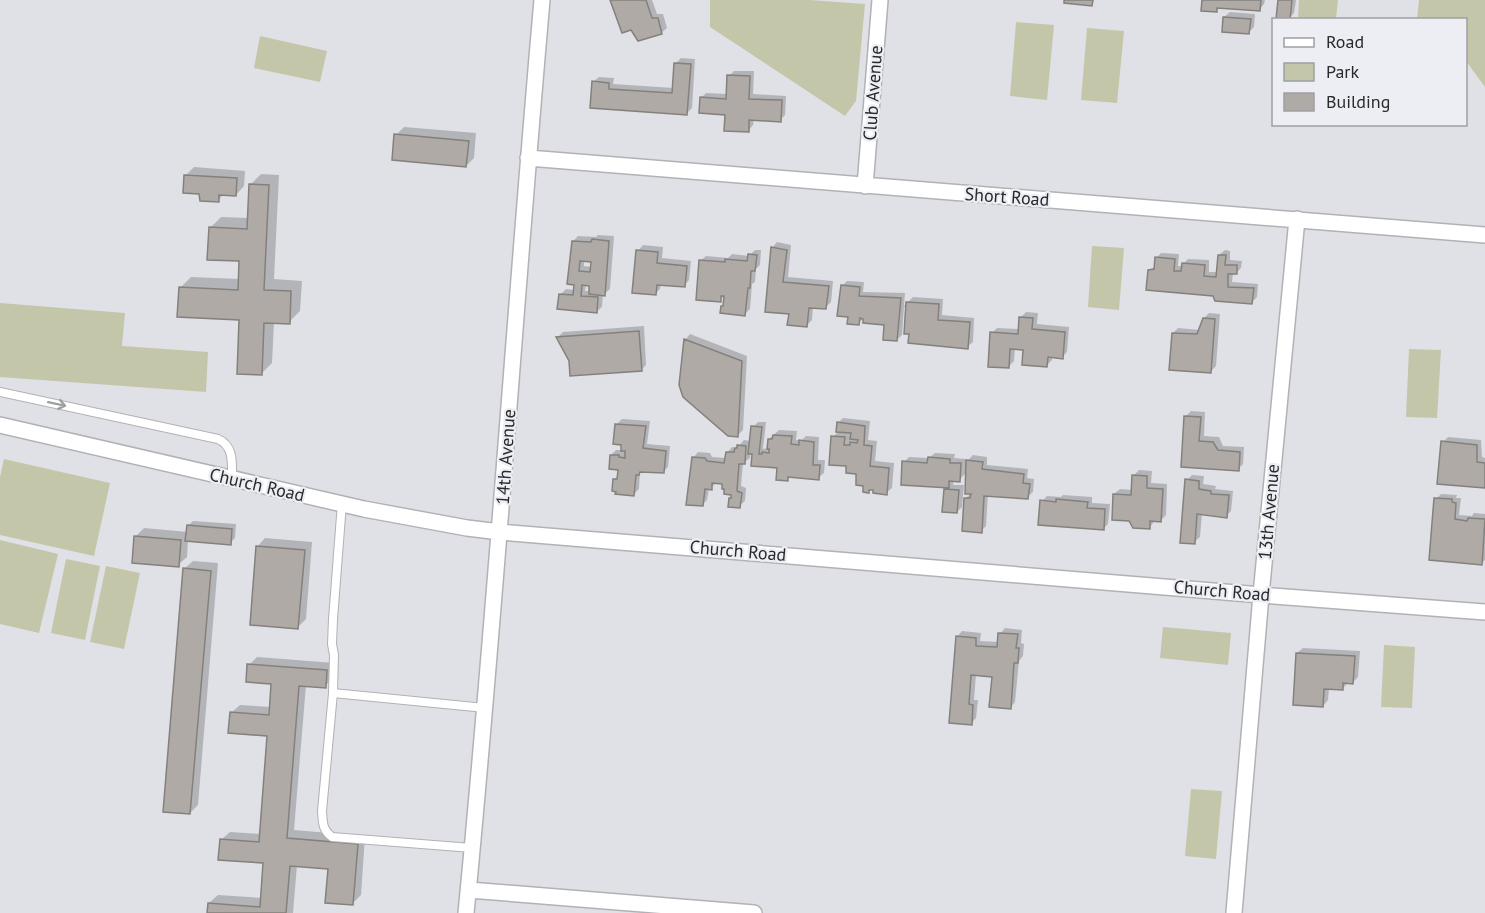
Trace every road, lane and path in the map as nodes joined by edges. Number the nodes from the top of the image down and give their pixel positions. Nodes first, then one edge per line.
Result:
1 (542, 0) edge
2 (880, 0) edge
3 (528, 158) junction
4 (865, 186) junction
5 (1297, 219) junction
6 (1485, 235) edge
7 (0, 392) edge
8 (0, 425) edge
9 (231, 479) junction
10 (342, 503) junction
11 (500, 532) junction
12 (1261, 595) junction
13 (1485, 612) edge
14 (333, 693) junction
15 (485, 708) junction
16 (472, 848) junction
17 (469, 890) junction
18 (466, 913) edge
19 (754, 913) edge
20 (1234, 913) edge

1 - 3 street, 14th Avenue
2 - 4 street, Club Avenue
3 - 4 street, Short Road
3 - 11 street, 14th Avenue
4 - 5 street, Short Road
5 - 6 street, Short Road
5 - 12 street, 13th Avenue
7 -> 9 lane
8 - 9 street, Church Road
9 - 10 street, Church Road
10 - 11 street, Church Road
10 - 14 lane
11 - 12 street, Church Road
11 - 15 street, 14th Avenue
12 - 13 street, Church Road
12 - 20 street, 13th Avenue
14 - 15 lane
14 - 16 lane
15 - 16 street, 14th Avenue
16 - 17 street, 14th Avenue
17 - 18 street, 14th Avenue
17 - 19 street

